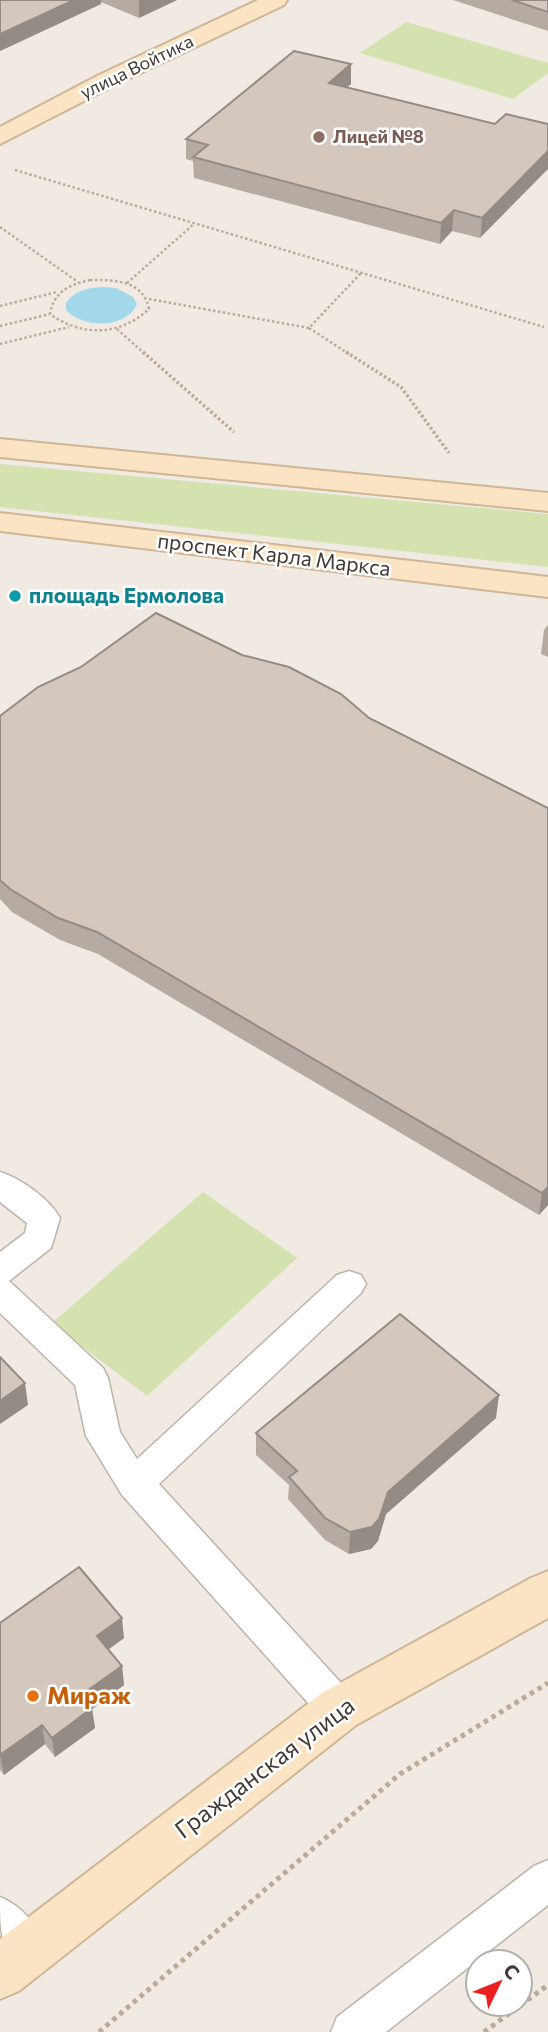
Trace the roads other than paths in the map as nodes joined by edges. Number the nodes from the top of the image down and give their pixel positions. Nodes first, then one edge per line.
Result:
1 (276, 0) edge
2 (0, 137) edge
3 (0, 449) edge
4 (548, 502) edge
5 (0, 522) edge
6 (548, 587) edge
7 (0, 1184) edge
8 (0, 1271) edge
9 (349, 1284) dead end
10 (0, 1292) edge
11 (135, 1484) junction
12 (548, 1593) edge
13 (339, 1709) junction
14 (548, 1881) edge
15 (9, 1946) edge
16 (352, 2032) edge

1 - 2 main road, улица Войтика
3 - 4 main road
5 - 6 main road, проспект Карла Маркса
7 - 8 lane
9 - 11 lane
10 - 11 lane
11 - 13 lane
12 - 13 main road, Гражданская улица
13 - 15 main road, Гражданская улица
14 - 16 lane

